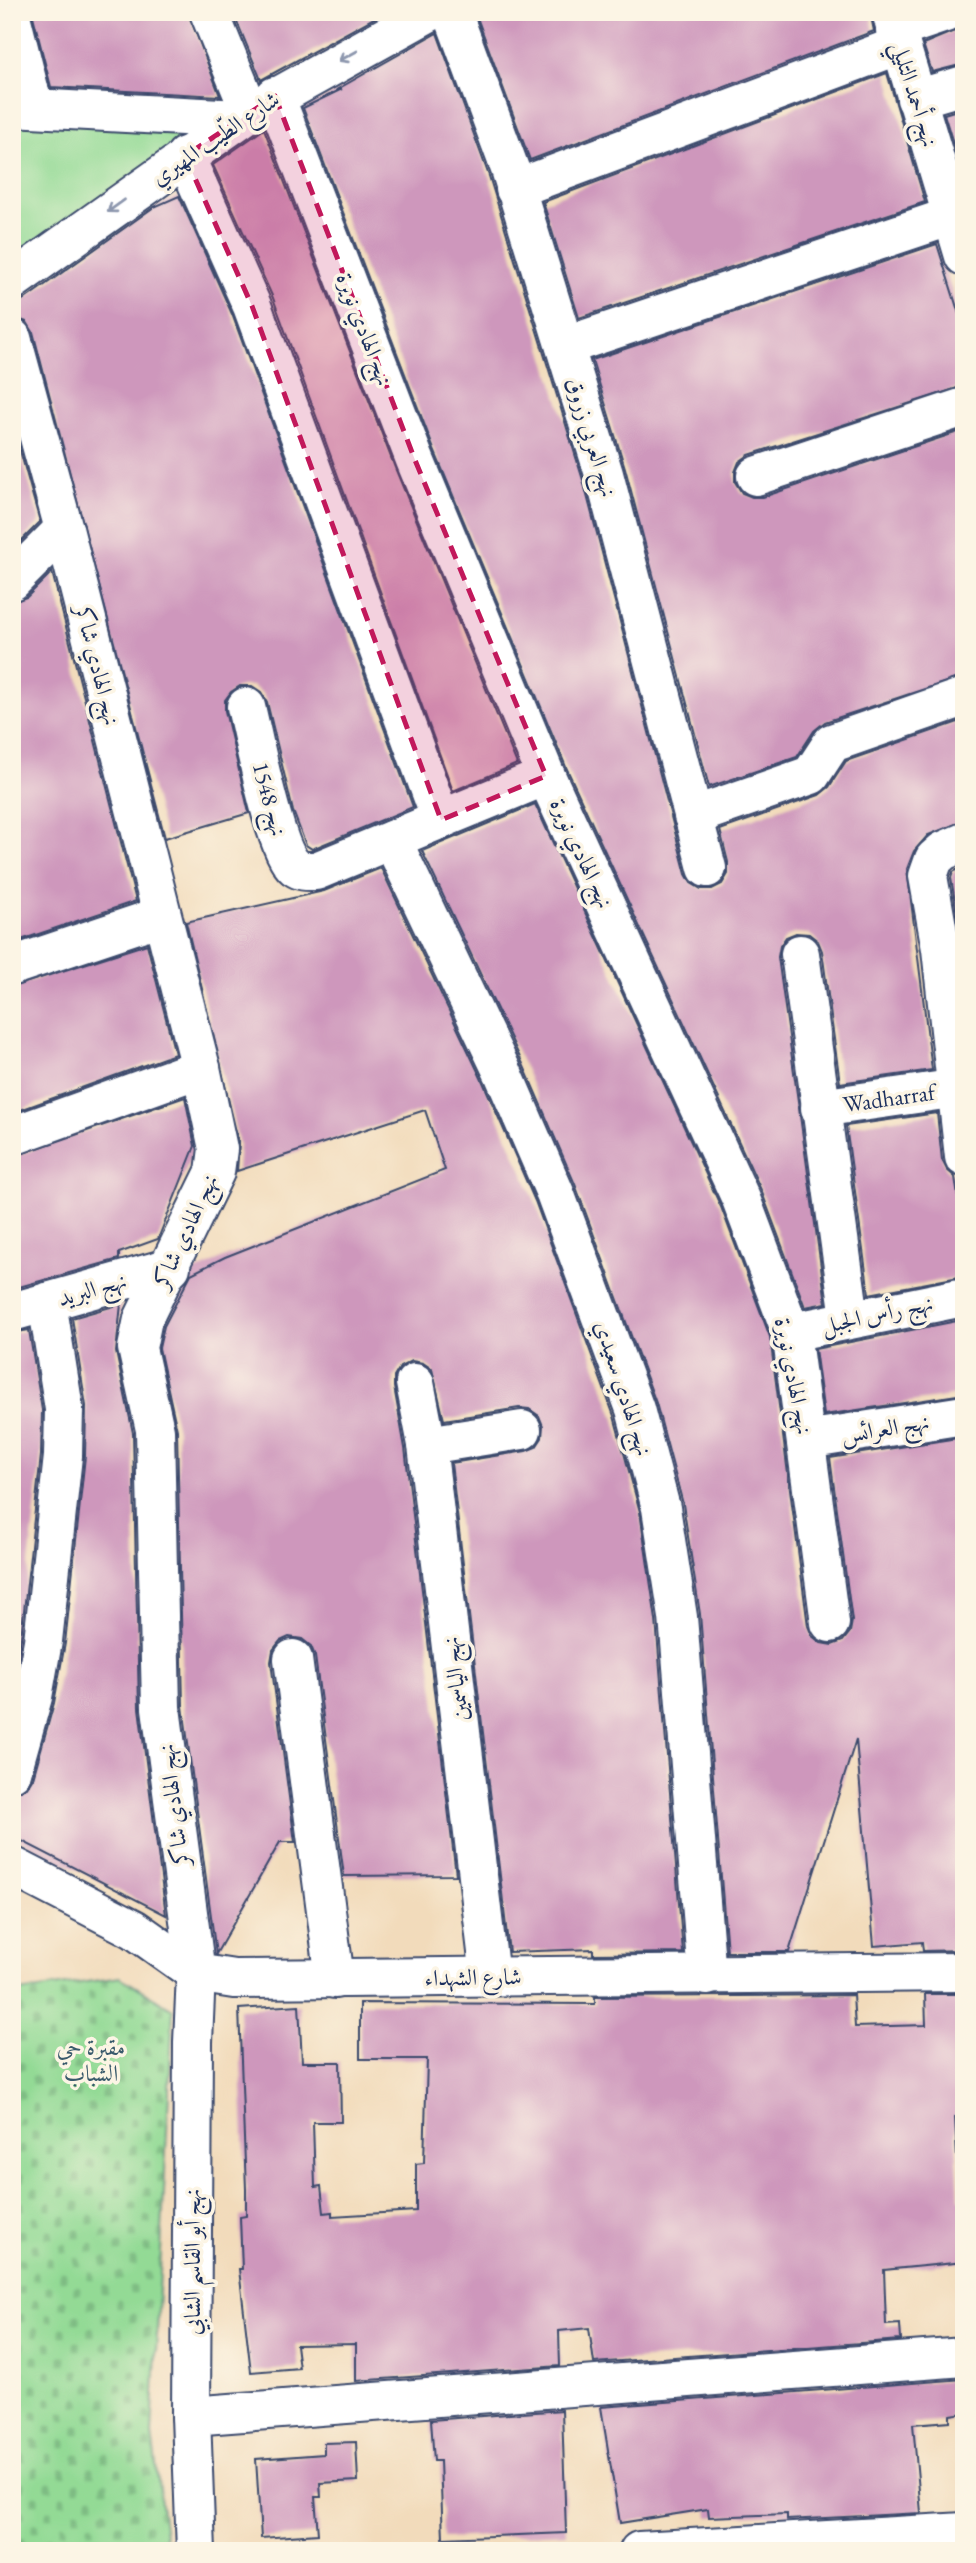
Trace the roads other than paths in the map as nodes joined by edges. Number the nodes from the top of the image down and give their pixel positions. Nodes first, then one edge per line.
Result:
1 (209, 12) edge
2 (430, 12) edge
3 (452, 12) edge
4 (948, 12) edge
5 (12, 20) edge
6 (393, 21) edge
7 (895, 29) edge
8 (964, 85) edge
9 (916, 99) junction
10 (23, 107) edge
11 (255, 109) junction
12 (185, 156) junction
13 (515, 189) junction
14 (958, 214) edge
15 (964, 256) edge
16 (12, 281) edge
17 (12, 338) edge
18 (565, 346) junction
19 (964, 407) edge
20 (22, 410) edge
21 (756, 476) dead end
22 (64, 529) junction
23 (12, 581) edge
24 (964, 697) edge
25 (246, 707) dead end
26 (546, 776) junction
27 (693, 816) junction
28 (441, 820) junction
29 (392, 840) junction
30 (964, 842) edge
31 (707, 868) dead end
32 (160, 916) junction
33 (953, 944) edge
34 (800, 954) dead end
35 (12, 966) edge
36 (201, 1068) junction
37 (958, 1088) junction
38 (820, 1108) junction
39 (12, 1136) edge
40 (964, 1157) edge
41 (171, 1267) junction
42 (964, 1297) edge
43 (30, 1307) edge
44 (850, 1318) junction
45 (790, 1332) junction
46 (415, 1383) dead end
47 (964, 1415) edge
48 (522, 1430) dead end
49 (806, 1440) junction
50 (427, 1445) junction
51 (830, 1623) dead end
52 (293, 1659) dead end
53 (12, 1772) edge
54 (12, 1866) edge
55 (964, 1972) edge
56 (197, 1973) junction
57 (707, 1976) junction
58 (490, 1977) junction
59 (335, 1979) junction
60 (964, 2357) edge
61 (191, 2416) junction
62 (964, 2532) edge
63 (196, 2551) edge
64 (639, 2551) edge

1 - 11 street, نهج الهادي نويرة
2 - 6 street, شارع الطّيب المهيري
3 - 13 street, نهج العربي زروق
4 - 7 street
5 - 10 street
6 -> 11 street, شارع الطّيب المهيري
7 - 9 street, نهج أحمد التليلي
7 - 13 street
8 - 9 street
9 - 14 street, نهج أحمد التليلي
10 - 11 street
11 - 12 street, شارع الطّيب المهيري
11 - 26 street, نهج الهادي نويرة
12 -> 16 street, شارع الطّيب المهيري
12 - 28 street
13 - 18 street, نهج العربي زروق
14 - 15 street, نهج أحمد التليلي
14 - 18 street
17 - 20 street, نهج الهادي شاكر
18 - 27 street, نهج العربي زروق
19 - 21 street
20 - 22 street, نهج الهادي شاكر
22 - 23 street
22 - 32 street, نهج الهادي شاكر
24 - 27 street
25 - 29 street, نهج 1548
26 - 28 street
26 - 45 street, نهج الهادي نويرة
27 - 31 street, نهج العربي زروق
28 - 29 street
29 - 57 street, نهج الهادي سعيدي
30 - 33 street
32 - 35 street
32 - 36 street, نهج الهادي شاكر
33 - 37 street
34 - 38 street
36 - 39 street
36 - 41 street, نهج الهادي شاكر
37 - 38 street, Wadharraf
37 - 40 street
38 - 44 street
41 - 43 street, نهج البريد
41 - 56 street, نهج الهادي شاكر
42 - 44 street, نهج رأس الجبل
43 - 53 street
44 - 45 street, نهج رأس الجبل
45 - 49 street, نهج الهادي نويرة
46 - 50 street, نهج الياسمين
47 - 49 street, نهج العرائس
48 - 50 street
49 - 51 street, نهج الهادي نويرة
50 - 58 street, نهج الياسمين
52 - 59 street
54 - 56 street, شارع الشهداء
55 - 57 street, شارع الشهداء
56 - 59 street, شارع الشهداء
56 - 61 street, نهج أبو القاسم الشابي
57 - 58 street, شارع الشهداء
58 - 59 street, شارع الشهداء
60 - 61 street
61 - 63 street, نهج أبو القاسم الشابي
62 - 64 street

